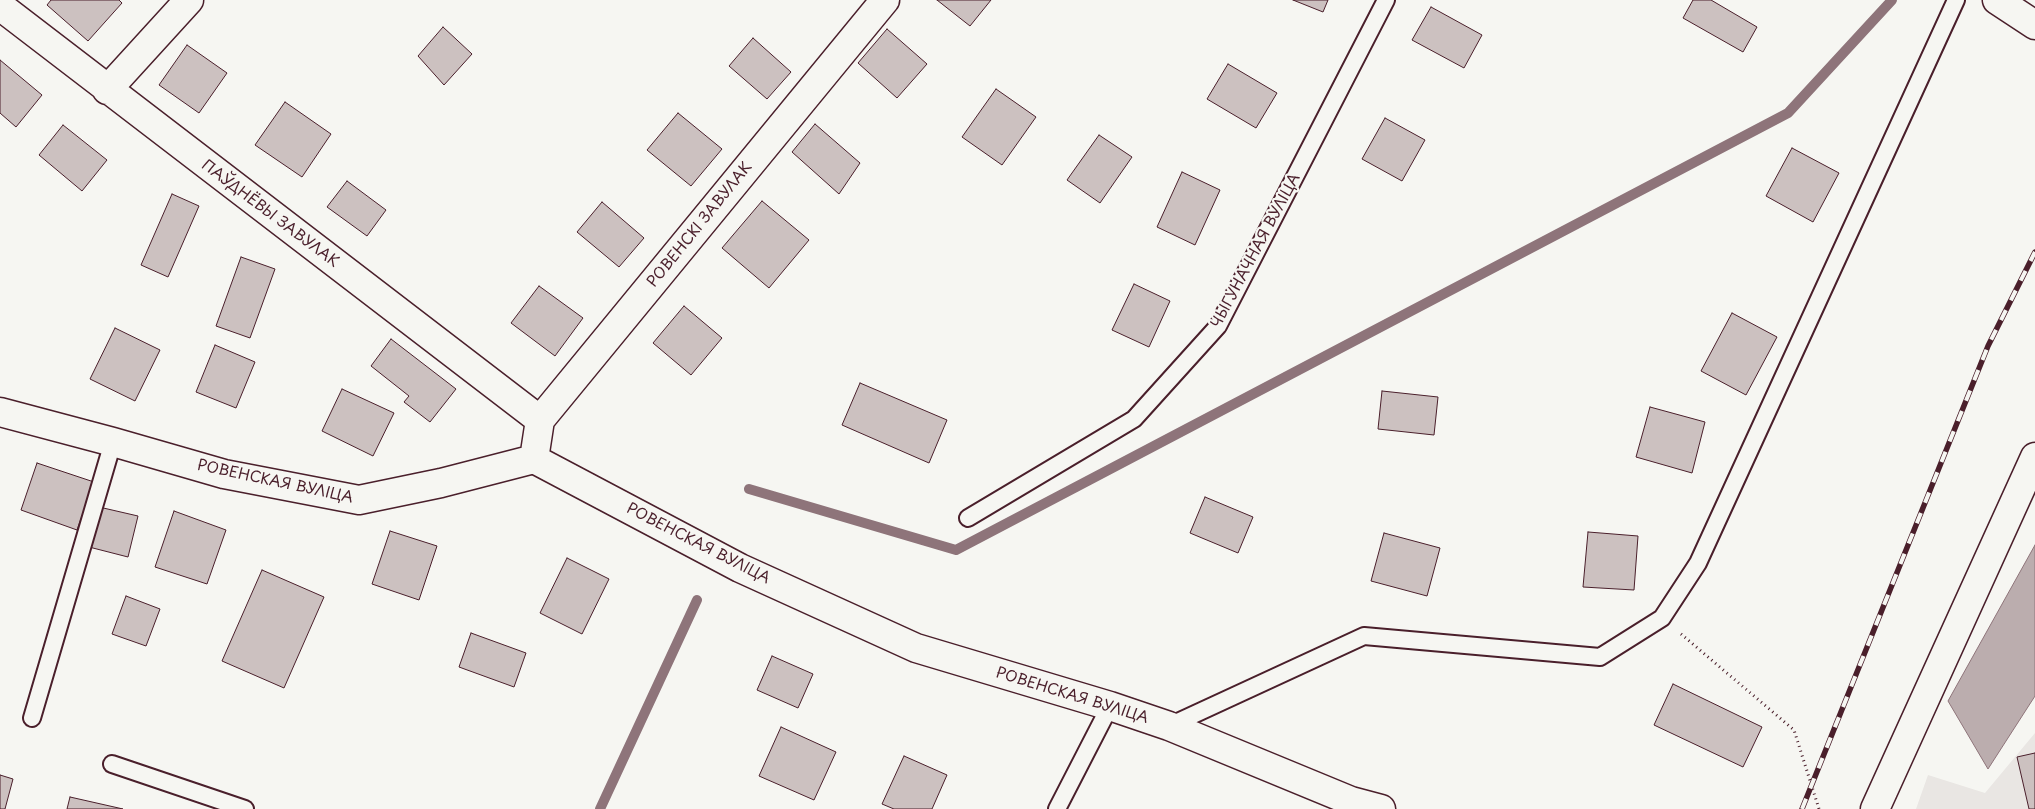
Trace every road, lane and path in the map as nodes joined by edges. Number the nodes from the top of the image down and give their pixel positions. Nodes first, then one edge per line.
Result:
1 (189, 0) edge
2 (885, 0) edge
3 (1386, 0) edge
4 (1956, 0) edge
5 (1997, 0) edge
6 (0, 6) edge
7 (2035, 25) edge
8 (107, 90) junction
9 (0, 412) edge
10 (540, 420) junction
11 (113, 442) junction
12 (2035, 457) edge
13 (534, 459) junction
14 (968, 518) dead end
15 (1662, 618) junction
16 (1110, 706) junction
17 (32, 718) dead end
18 (1169, 726) junction
19 (112, 764) dead end
20 (246, 809) edge
21 (1057, 809) edge
22 (1381, 809) edge
23 (1819, 809) edge
24 (1876, 809) edge

1 - 8 street
2 - 10 street, РОВЕНСКІ ЗАВУЛАК
3 - 14 lane, ЧЫГУНАЧНАЯ ВУЛІЦА
4 - 15 lane
5 - 7 street
6 - 8 street, ПАЎДНЁВЫ ЗАВУЛАК
8 - 10 street, ПАЎДНЁВЫ ЗАВУЛАК
9 - 11 street, РОВЕНСКАЯ ВУЛІЦА
10 - 13 street
11 - 13 street, РОВЕНСКАЯ ВУЛІЦА
11 - 17 lane
12 - 24 street
13 - 16 street, РОВЕНСКАЯ ВУЛІЦА
15 - 18 lane
15 - 23 path
16 - 18 street, РОВЕНСКАЯ ВУЛІЦА
16 - 21 lane
18 - 22 street, РОВЕНСКАЯ ВУЛІЦА
19 - 20 lane

